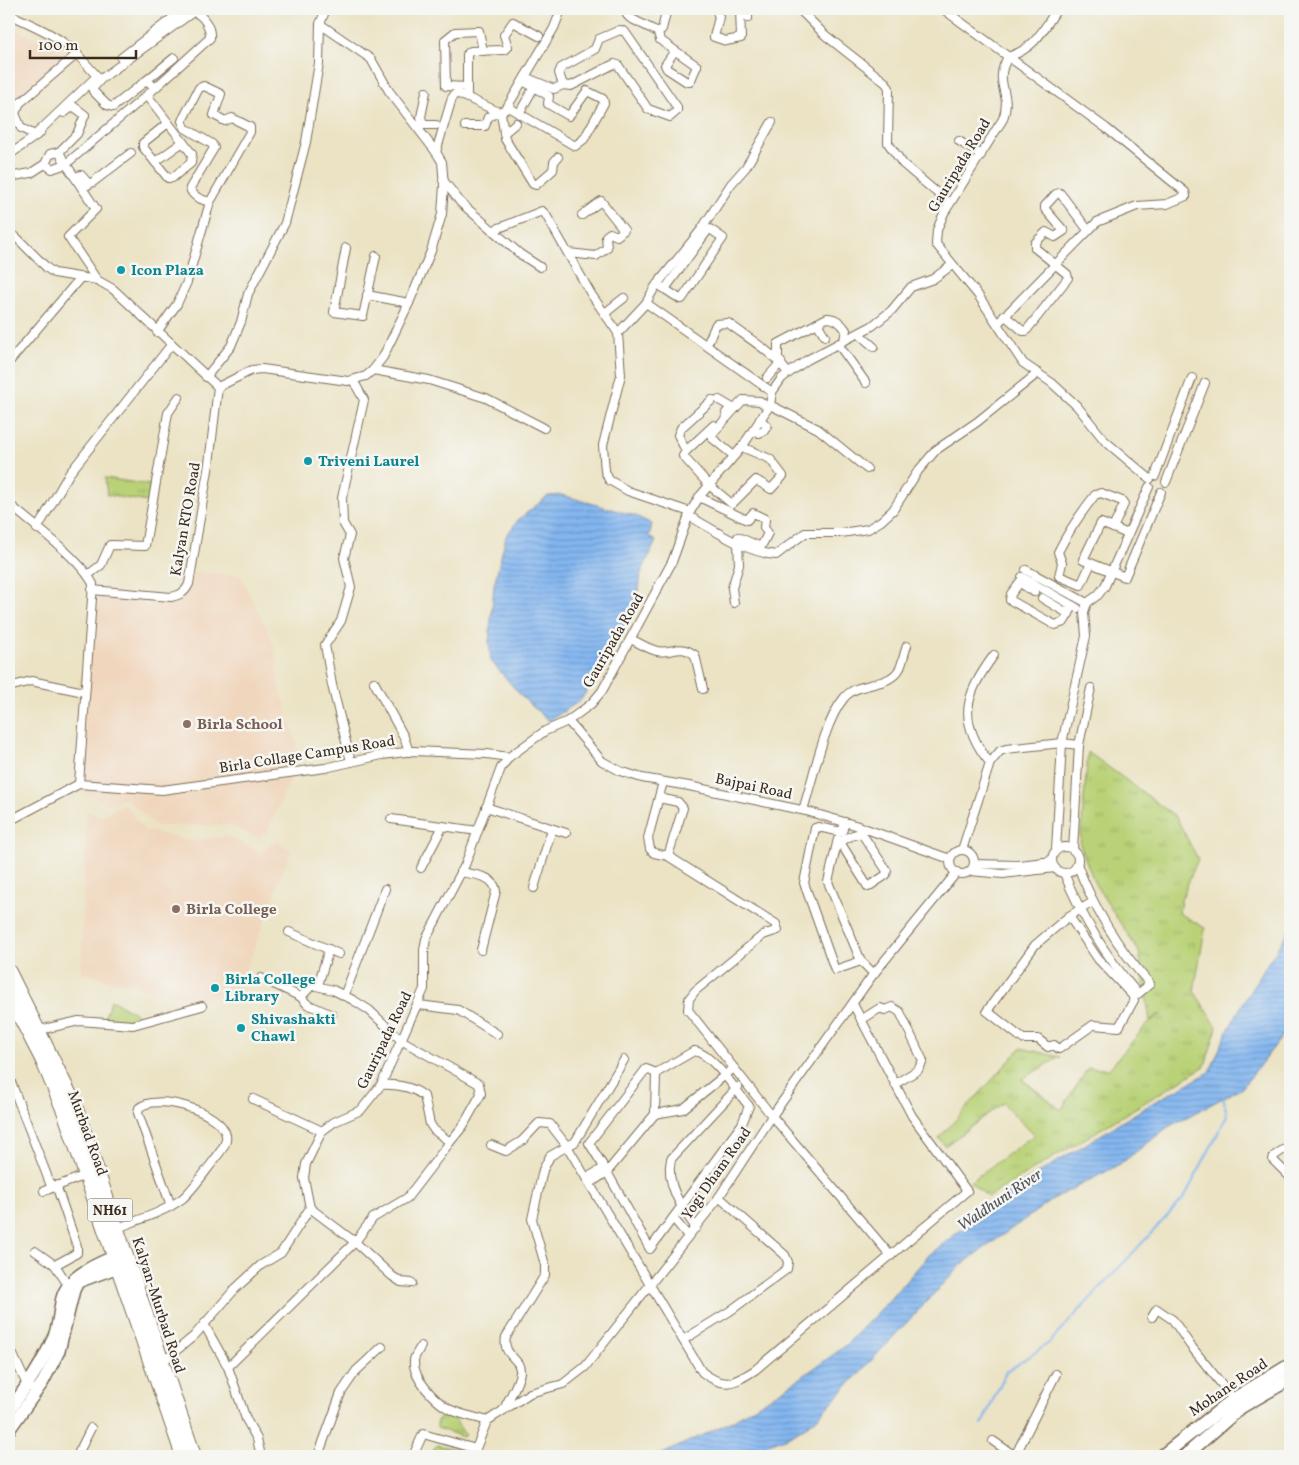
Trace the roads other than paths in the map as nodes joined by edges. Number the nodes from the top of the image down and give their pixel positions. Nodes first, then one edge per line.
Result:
1 (326, 9) edge
2 (558, 9) edge
3 (628, 9) edge
4 (667, 9) edge
5 (716, 9) edge
6 (740, 9) edge
7 (748, 9) edge
8 (799, 9) edge
9 (943, 9) edge
10 (1057, 9) edge
11 (179, 13) dead end
12 (9, 14) edge
13 (748, 18) dead end
14 (320, 24) junction
15 (658, 32) junction
16 (539, 36) dead end
17 (483, 50) junction
18 (674, 52) dead end
19 (77, 54) junction
20 (1008, 57) junction
21 (174, 58) dead end
22 (97, 76) junction
23 (524, 79) junction
24 (147, 80) junction
25 (563, 85) junction
26 (467, 87) junction
27 (534, 87) junction
28 (155, 88) junction
29 (426, 92) dead end
30 (147, 96) junction
31 (467, 98) junction
32 (121, 101) junction
33 (508, 107) junction
34 (129, 110) junction
35 (501, 113) junction
36 (519, 114) junction
37 (772, 122) dead end
38 (168, 123) junction
39 (516, 123) dead end
40 (420, 125) junction
41 (436, 125) dead end
42 (465, 126) dead end
43 (504, 133) junction
44 (959, 140) dead end
45 (183, 142) junction
46 (59, 152) junction
47 (436, 152) junction
48 (982, 152) junction
49 (131, 153) dead end
50 (9, 155) edge
51 (558, 157) dead end
52 (155, 162) junction
53 (45, 164) junction
54 (66, 164) junction
55 (9, 177) edge
56 (443, 180) junction
57 (85, 186) junction
58 (210, 202) junction
59 (949, 203) junction
60 (582, 215) dead end
61 (494, 230) junction
62 (1088, 230) junction
63 (9, 233) edge
64 (346, 248) dead end
65 (569, 253) junction
66 (376, 256) dead end
67 (1054, 265) junction
68 (952, 266) junction
69 (540, 267) dead end
70 (81, 277) junction
71 (97, 280) junction
72 (657, 284) junction
73 (665, 290) junction
74 (367, 295) junction
75 (624, 298) dead end
76 (409, 303) junction
77 (646, 303) junction
78 (605, 314) junction
79 (1004, 316) junction
80 (818, 323) junction
81 (998, 323) junction
82 (157, 332) junction
83 (618, 333) junction
84 (825, 336) dead end
85 (859, 337) junction
86 (841, 342) junction
87 (171, 344) junction
88 (707, 345) junction
89 (874, 347) dead end
90 (779, 360) junction
91 (9, 362) edge
92 (373, 370) junction
93 (788, 373) junction
94 (1038, 373) junction
95 (206, 376) junction
96 (767, 378) dead end
97 (1192, 378) dead end
98 (353, 380) junction
99 (866, 383) dead end
100 (1205, 383) dead end
101 (218, 387) junction
102 (772, 392) junction
103 (178, 397) dead end
104 (769, 406) junction
105 (544, 428) dead end
106 (742, 447) junction
107 (686, 451) junction
108 (734, 456) junction
109 (867, 469) dead end
110 (1151, 480) junction
111 (1166, 482) junction
112 (709, 485) junction
113 (1161, 492) junction
114 (699, 497) junction
115 (9, 504) edge
116 (690, 514) junction
117 (1113, 528) junction
118 (37, 529) junction
119 (1128, 534) junction
120 (738, 540) junction
121 (1091, 563) junction
122 (1026, 570) dead end
123 (1111, 572) junction
124 (88, 575) junction
125 (1022, 579) junction
126 (92, 590) junction
127 (1056, 591) junction
128 (1034, 592) dead end
129 (1042, 598) dead end
130 (734, 603) dead end
131 (1073, 606) junction
132 (1085, 608) junction
133 (1069, 614) junction
134 (631, 639) junction
135 (906, 646) dead end
136 (994, 655) dead end
137 (374, 682) dead end
138 (9, 688) edge
139 (1091, 688) dead end
140 (703, 689) dead end
141 (84, 692) junction
142 (568, 721) junction
143 (1062, 743) junction
144 (1079, 745) junction
145 (409, 752) junction
146 (509, 757) junction
147 (351, 762) junction
148 (990, 763) junction
149 (663, 782) junction
150 (79, 784) junction
151 (658, 798) junction
152 (486, 808) junction
153 (804, 810) junction
154 (391, 819) dead end
155 (9, 821) edge
156 (845, 822) junction
157 (443, 826) junction
158 (552, 828) junction
159 (478, 831) junction
160 (839, 832) junction
161 (566, 833) dead end
162 (838, 843) junction
163 (962, 850) junction
164 (1056, 850) junction
165 (1073, 850) junction
166 (668, 856) junction
167 (950, 859) junction
168 (1053, 864) junction
169 (1077, 864) junction
170 (972, 867) junction
171 (421, 868) dead end
172 (461, 872) junction
173 (957, 872) junction
174 (1064, 873) junction
175 (534, 888) dead end
176 (385, 889) dead end
177 (1093, 902) junction
178 (1079, 909) junction
179 (1069, 916) junction
180 (289, 932) dead end
181 (329, 949) junction
182 (481, 950) dead end
183 (339, 954) dead end
184 (861, 961) junction
185 (9, 972) edge
186 (874, 974) junction
187 (261, 978) dead end
188 (318, 985) junction
189 (9, 995) edge
190 (344, 996) junction
191 (301, 998) junction
192 (853, 1004) junction
193 (419, 1005) junction
194 (202, 1006) dead end
195 (332, 1015) dead end
196 (861, 1020) junction
197 (34, 1031) junction
198 (497, 1034) dead end
199 (400, 1040) junction
200 (624, 1060) dead end
201 (734, 1068) junction
202 (656, 1074) junction
203 (725, 1076) junction
204 (9, 1077) edge
205 (744, 1080) junction
206 (895, 1084) junction
207 (381, 1085) junction
208 (736, 1089) junction
209 (254, 1098) dead end
210 (655, 1114) junction
211 (772, 1116) junction
212 (322, 1131) junction
213 (450, 1142) junction
214 (1290, 1145) edge
215 (491, 1146) dead end
216 (568, 1146) junction
217 (606, 1170) junction
218 (86, 1175) junction
219 (1290, 1177) edge
220 (588, 1181) junction
221 (54, 1186) junction
222 (44, 1191) dead end
223 (719, 1197) junction
224 (171, 1206) junction
225 (681, 1207) junction
226 (310, 1208) junction
227 (672, 1218) junction
228 (116, 1228) junction
229 (696, 1228) junction
230 (688, 1236) junction
231 (355, 1242) junction
232 (35, 1251) dead end
233 (891, 1256) junction
234 (121, 1260) junction
235 (55, 1265) junction
236 (412, 1283) dead end
237 (649, 1284) junction
238 (68, 1285) junction
239 (1152, 1317) dead end
240 (63, 1319) junction
241 (204, 1324) junction
242 (683, 1340) junction
243 (9, 1346) edge
244 (421, 1346) dead end
245 (382, 1347) dead end
246 (1290, 1365) edge
247 (157, 1366) junction
248 (228, 1367) junction
249 (1056, 1374) dead end
250 (1290, 1379) edge
251 (32, 1388) junction
252 (1237, 1403) junction
253 (504, 1409) junction
254 (9, 1411) edge
255 (487, 1421) junction
256 (91, 1428) dead end
257 (9, 1430) edge
258 (993, 1441) dead end
259 (475, 1453) edge
260 (76, 1456) edge
261 (183, 1456) edge
262 (194, 1456) edge
263 (262, 1456) edge
264 (318, 1456) edge
265 (412, 1456) edge
266 (1015, 1456) edge
267 (1162, 1456) edge
268 (1185, 1456) edge

1 - 14 street
2 - 23 street
3 - 15 street
4 - 15 street
5 - 6 street
7 - 13 street
8 - 59 street
9 - 20 street
10 - 20 street
11 - 22 street
12 - 19 street
14 - 40 street
14 - 95 street
15 - 18 street
16 - 17 street
17 - 26 street
17 - 26 street
19 - 22 street
19 - 22 street
20 - 48 street, Gauripada Road
20 - 62 street
21 - 24 street
23 - 25 street
23 - 27 street
23 - 33 street
24 - 28 street
24 - 32 street
25 - 25 street
26 - 31 street
27 - 36 street
27 - 36 street
28 - 30 street
28 - 32 street
29 - 40 street
30 - 34 street
30 - 38 street
31 - 35 street
31 - 47 street
32 - 34 street
33 - 35 street
33 - 36 street
34 - 54 street
35 - 42 street
35 - 43 street
37 - 72 street
38 - 45 street
38 - 52 street
39 - 43 street
40 - 41 street
40 - 47 street
43 - 51 street
44 - 48 street
45 - 52 street
45 - 52 street
46 - 50 street
46 - 53 street
46 - 54 street
47 - 56 street
48 - 59 street, Gauripada Road
49 - 57 street
53 - 54 street
53 - 55 street
54 - 57 street
56 - 61 street
56 - 76 street
57 - 71 street
58 - 58 street
58 - 82 street
59 - 68 street, Gauripada Road
60 - 65 street
61 - 65 street
61 - 69 street
62 - 67 street
62 - 67 street
63 - 70 street
64 - 74 street
65 - 78 street
66 - 74 street
67 - 79 street
67 - 79 street
68 - 81 street
68 - 85 street
70 - 71 street
70 - 91 street
71 - 82 street
72 - 73 street
72 - 77 street
73 - 73 street
74 - 76 street
75 - 78 street
76 - 92 street
77 - 83 street
77 - 88 street
78 - 83 street
79 - 81 street
80 - 84 street
80 - 86 street
80 - 90 street
81 - 94 street
82 - 87 street
83 - 116 street
85 - 86 street
85 - 89 street
86 - 93 street
86 - 99 street
87 - 95 street
87 - 118 street
88 - 90 street
88 - 102 street
90 - 93 street
90 - 96 street
92 - 98 street
92 - 105 street
93 - 102 street
94 - 110 street
94 - 120 street
95 - 101 street
97 - 110 street
98 - 101 street
98 - 147 street
100 - 111 street
101 - 126 street, Kalyan RTO Road
102 - 104 street, Gauripada Road
103 - 124 street
104 - 106 street, Gauripada Road
104 - 108 street
104 - 109 street
106 - 108 street, Gauripada Road
106 - 112 street
107 - 107 street
107 - 112 street
108 - 112 street, Gauripada Road
110 - 111 street
110 - 113 street
110 - 119 street
111 - 113 street
112 - 114 street, Gauripada Road
113 - 123 street
114 - 116 street, Gauripada Road
114 - 120 street
115 - 118 street
116 - 120 street
116 - 134 street, Gauripada Road
117 - 119 street
117 - 121 street
117 - 121 street
118 - 124 street
119 - 123 street
120 - 130 street
121 - 123 street
122 - 127 street
123 - 132 street
124 - 126 street
125 - 127 street
125 - 128 street
125 - 133 street
126 - 141 street
127 - 131 street
127 - 132 street
129 - 133 street
131 - 132 street
131 - 133 street
132 - 143 street
134 - 140 street
134 - 142 street, Gauripada Road
135 - 153 street
136 - 148 street
137 - 145 street
138 - 141 street
139 - 144 street
141 - 150 street
142 - 146 street, Gauripada Road
142 - 149 street, Bajpai Road
143 - 144 street
143 - 148 street
143 - 164 street
144 - 165 street
145 - 146 street, Birla Collage Campus Road
145 - 147 street, Birla Collage Campus Road
146 - 152 street, Gauripada Road
147 - 150 street, Birla Collage Campus Road
148 - 163 street
149 - 151 street
149 - 153 street, Bajpai Road
150 - 155 street
151 - 166 street
151 - 166 street
152 - 158 street
152 - 159 street, Gauripada Road
153 - 156 street, Bajpai Road
154 - 157 street
156 - 160 street
156 - 167 street, Bajpai Road
157 - 159 street
157 - 171 street
158 - 161 street
158 - 175 street
159 - 172 street, Gauripada Road
160 - 162 street
160 - 184 street
162 - 162 street
162 - 184 street
163 - 167 street
163 - 170 street
164 - 165 street
164 - 168 street
165 - 169 street
166 - 201 street
167 - 173 street
168 - 170 street
168 - 174 street
169 - 174 street
169 - 177 street
170 - 173 street
172 - 182 street
172 - 193 street, Gauripada Road
173 - 186 street, Yogi Dham Road
174 - 178 street
176 - 190 street
177 - 178 street
177 - 178 street
178 - 179 street
179 - 179 street
180 - 181 street
181 - 183 street
181 - 188 street
184 - 186 street
185 - 197 highway, Kalyan-Murbad Road / NH61
186 - 192 street, Yogi Dham Road
187 - 191 street
188 - 190 street
188 - 191 street
189 - 197 highway, Murbad Road / NH61
190 - 199 street
191 - 195 street
192 - 196 street
192 - 211 street, Yogi Dham Road
193 - 198 street
193 - 199 street, Gauripada Road
194 - 197 street
196 - 206 street
196 - 206 street
197 - 218 highway, Murbad Road / NH61
197 - 228 highway, Kalyan-Murbad Road / NH61
199 - 207 street, Gauripada Road
199 - 213 street
200 - 216 street
201 - 203 street
201 - 205 street
202 - 203 street
202 - 210 street
202 - 217 street
203 - 208 street
203 - 210 street
204 - 221 street
205 - 208 street
205 - 211 street
206 - 233 street
207 - 212 street, Gauripada Road
207 - 213 street
208 - 225 street
208 - 225 street
209 - 212 street
210 - 217 street
211 - 223 street, Yogi Dham Road
211 - 233 street
212 - 226 street
213 - 231 street
214 - 219 street
215 - 216 street
216 - 220 street
216 - 253 street
217 - 220 street
217 - 227 street
218 - 221 street
218 - 234 highway, Murbad Road / NH61
220 - 237 street
221 - 222 street
221 - 235 street
223 - 229 street, Yogi Dham Road
223 - 242 street
224 - 224 street
224 - 228 street
225 - 227 street
225 - 229 street
226 - 231 street
226 - 241 street
227 - 230 street
228 - 234 highway, Kalyan-Murbad Road / NH61
229 - 230 street, Yogi Dham Road
230 - 237 street, Yogi Dham Road
231 - 236 street
231 - 248 street
232 - 235 street
233 - 242 street
234 - 238 main road
234 - 240 main road
234 - 247 highway, Kalyan-Murbad Road / NH61
235 - 238 street
237 - 242 street
237 - 253 street, Yogi Dham Road
238 - 240 main road
239 - 252 street
240 - 251 main road
241 - 247 street
241 - 248 street
243 - 251 street
244 - 255 street
245 - 264 street
246 - 252 main road, Mohane Road
247 - 261 highway, NH61
247 - 262 highway, Kalyan-Murbad Road / NH61
248 - 263 street
249 - 266 street
250 - 252 main road, Mohane Road
251 - 254 main road
251 - 257 main road
252 - 267 main road, Mohane Road
252 - 268 main road, Mohane Road
253 - 255 street, Yogi Dham Road
255 - 259 street
256 - 260 street
258 - 266 street
259 - 265 street

